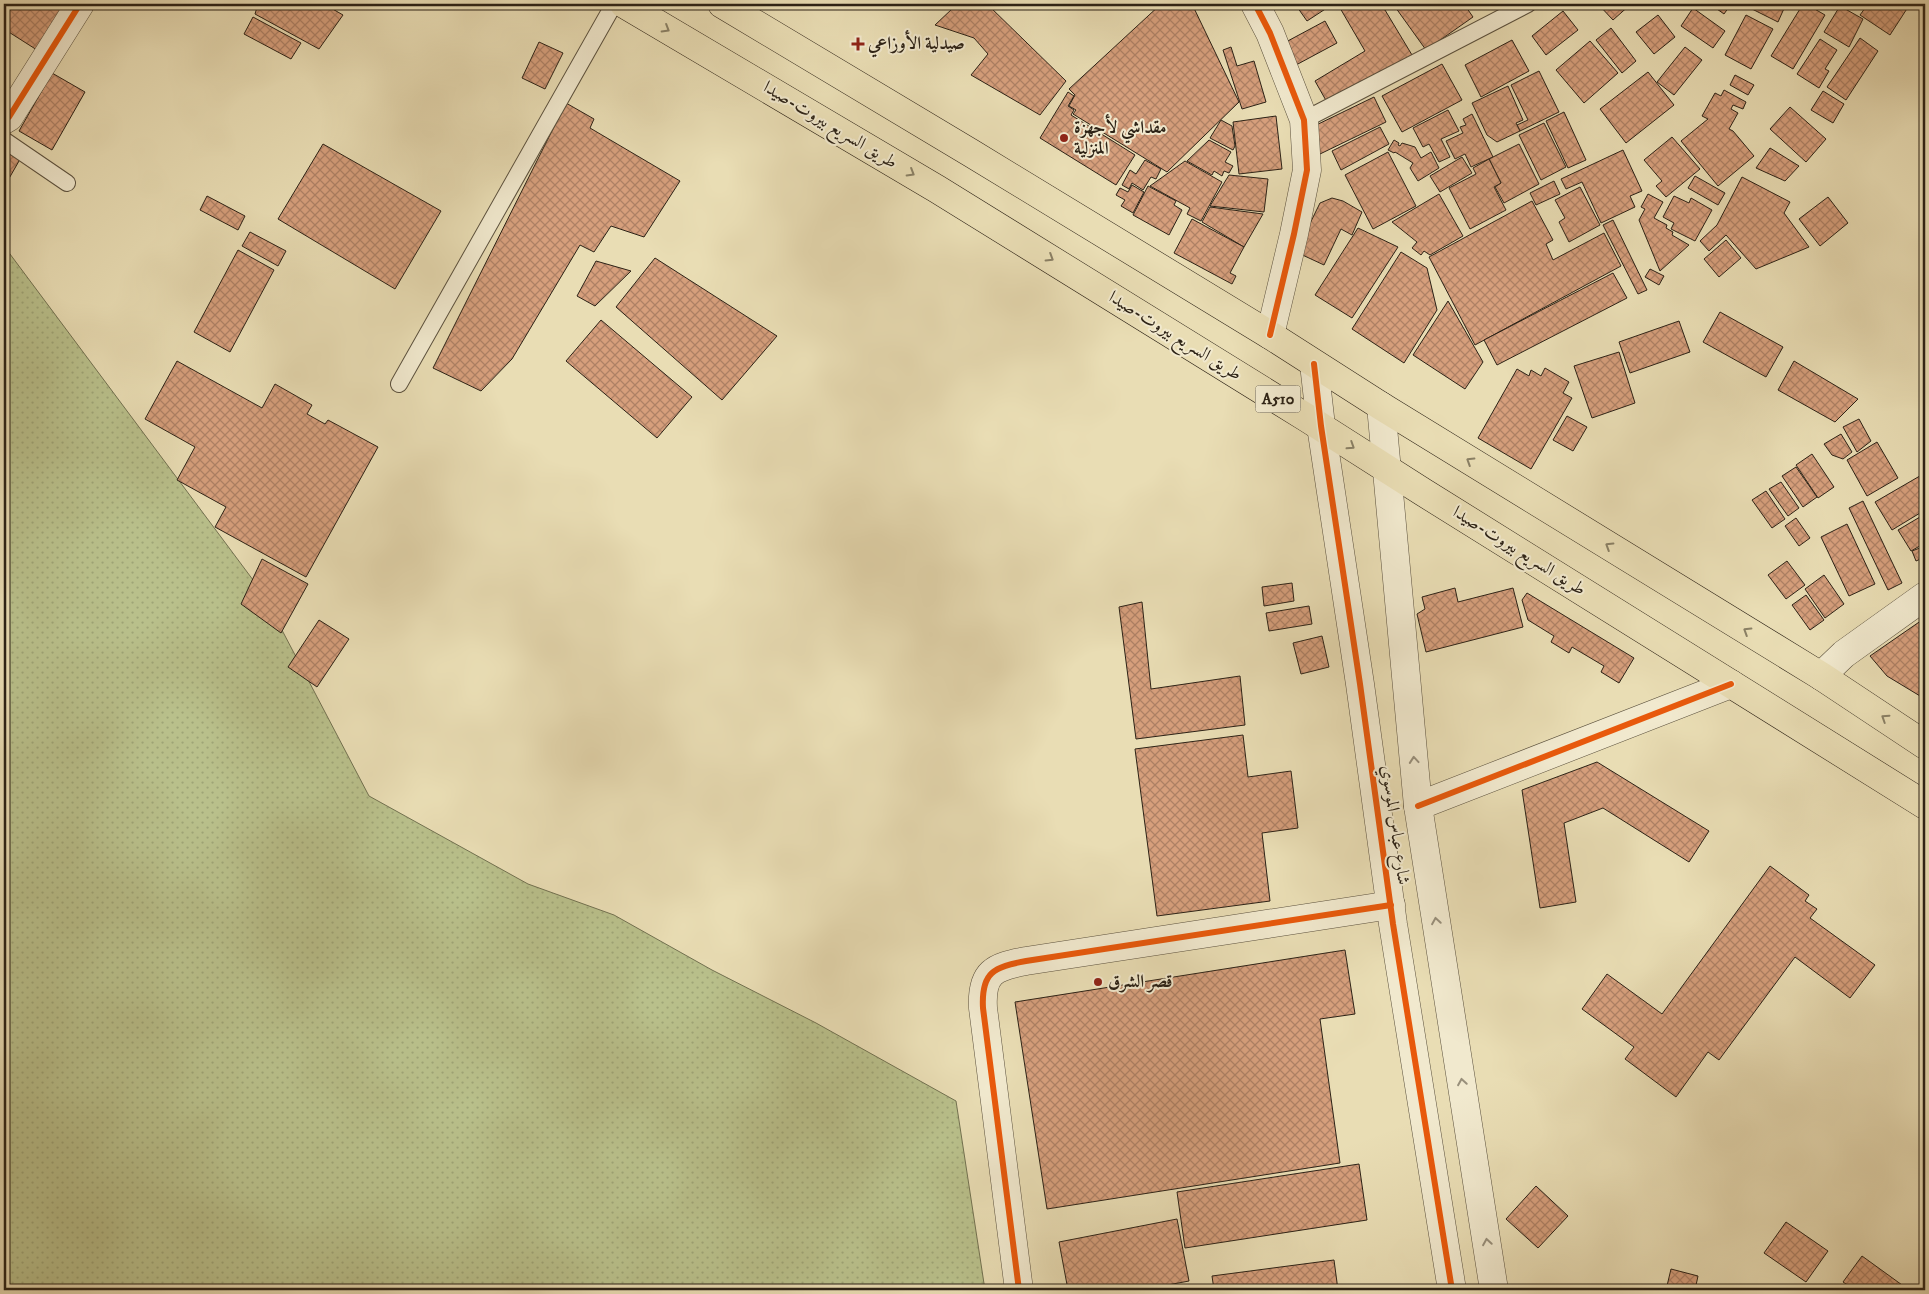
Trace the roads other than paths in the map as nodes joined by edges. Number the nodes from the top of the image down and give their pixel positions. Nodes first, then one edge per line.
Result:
1 (80, 4) edge
2 (624, 4) edge
3 (722, 4) edge
4 (1255, 4) edge
5 (1528, 4) edge
6 (4, 120) edge
7 (1304, 120) junction
8 (4, 140) edge
9 (67, 183) dead end
10 (1270, 335) junction
11 (1314, 364) junction
12 (400, 384) dead end
13 (1381, 406) junction
14 (1320, 426) junction
15 (1388, 470) junction
16 (1925, 596) edge
17 (1821, 676) junction
18 (1731, 684) junction
19 (1925, 745) edge
20 (1925, 804) edge
21 (1418, 806) junction
22 (1391, 905) junction
23 (1019, 1290) edge
24 (1452, 1290) edge
25 (1494, 1290) edge

1 - 6 street
2 - 12 lane
2 -> 14 highway, طريق السريع بيروت-صيدا / A510
3 - 10 highway, A510
4 - 7 street
5 - 7 lane
7 - 10 street
8 - 9 lane
10 - 11 highway, A510
11 - 13 highway, A510
11 - 14 street, شارع عباس الموسوي
13 - 15 street, شارع عباس الموسوي
17 -> 13 highway, A510
14 -> 15 highway, طريق السريع بيروت-صيدا / A510
14 - 22 street, شارع عباس الموسوي
15 - 18 highway, طريق السريع بيروت-صيدا / A510
21 -> 15 street, شارع عباس الموسوي
16 - 17 street
19 -> 17 highway, A510
18 - 20 highway, طريق السريع بيروت-صيدا / A510
18 - 21 street
25 -> 21 street, شارع عباس الموسوي
22 - 23 street
22 - 24 street, شارع عباس الموسوي

